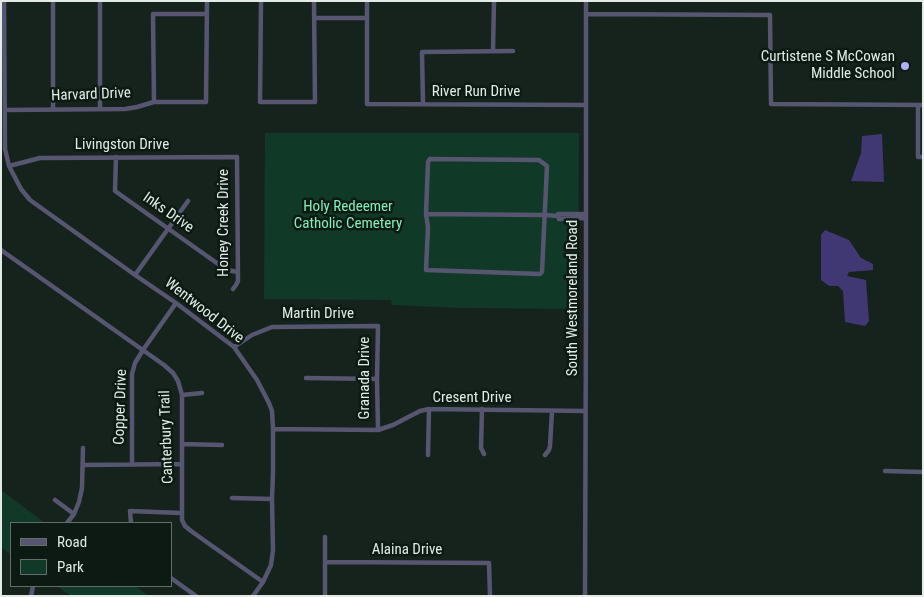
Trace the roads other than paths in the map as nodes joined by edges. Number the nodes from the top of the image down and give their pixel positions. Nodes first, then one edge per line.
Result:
1 (4, 1) edge
2 (52, 1) edge
3 (100, 1) edge
4 (207, 1) edge
5 (261, 1) edge
6 (314, 1) edge
7 (367, 1) edge
8 (494, 1) edge
9 (586, 1) edge
10 (207, 14) junction
11 (586, 14) junction
12 (314, 18) junction
13 (367, 18) junction
14 (493, 51) junction
15 (513, 51) dead end
16 (154, 102) junction
17 (423, 104) junction
18 (586, 105) junction
19 (920, 106) edge
20 (100, 108) junction
21 (53, 109) junction
22 (5, 110) junction
23 (116, 157) junction
24 (237, 157) joint
25 (920, 157) edge
26 (9, 166) junction
27 (188, 201) dead end
28 (426, 214) junction
29 (545, 215) junction
30 (586, 216) junction
31 (169, 229) junction
32 (1, 250) edge
33 (237, 272) junction
34 (135, 276) junction
35 (233, 288) dead end
36 (176, 303) junction
37 (378, 326) joint
38 (234, 347) junction
39 (143, 350) junction
40 (306, 378) dead end
41 (376, 379) junction
42 (202, 393) dead end
43 (182, 395) junction
44 (429, 409) junction
45 (482, 410) junction
46 (585, 410) junction
47 (552, 411) junction
48 (273, 429) junction
49 (378, 430) junction
50 (182, 444) junction
51 (222, 446) dead end
52 (82, 448) dead end
53 (484, 454) dead end
54 (428, 455) dead end
55 (545, 455) dead end
56 (132, 464) junction
57 (182, 464) junction
58 (83, 465) junction
59 (885, 471) dead end
60 (923, 472) edge
61 (232, 498) dead end
62 (272, 499) junction
63 (55, 500) dead end
64 (181, 513) junction
65 (74, 514) junction
66 (68, 522) edge
67 (131, 522) edge
68 (325, 537) dead end
69 (326, 562) junction
70 (172, 579) edge
71 (263, 582) junction
72 (196, 596) edge
73 (253, 596) edge
74 (325, 596) edge
75 (490, 596) edge
76 (585, 596) edge

1 - 22 street, Wentwood Drive
2 - 21 street
3 - 20 street
4 - 10 street
5 - 12 street
6 - 12 street
7 - 13 street
8 - 14 street
9 - 11 street, South Westmoreland Road
10 - 16 street, Harvard Drive
10 - 16 street
11 - 18 street, South Westmoreland Road
11 - 19 street
12 - 13 street
13 - 17 street, River Run Drive
14 - 15 street
14 - 17 street
16 - 20 street, Harvard Drive
17 - 18 street, River Run Drive
18 - 30 street, South Westmoreland Road
19 - 25 street
20 - 21 street, Harvard Drive
21 - 22 street, Harvard Drive
22 - 26 street, Wentwood Drive
23 - 24 street, Livingston Drive
23 - 26 street, Livingston Drive
23 - 31 street, Inks Drive
24 - 33 street, Honey Creek Drive
26 - 34 street, Wentwood Drive
27 - 31 street
28 - 29 street
28 - 29 street
28 - 29 street
29 - 30 street
30 - 46 street, South Westmoreland Road
31 - 33 street, Inks Drive
31 - 34 street
32 - 39 street, Canterbury Trail
33 - 35 street, Honey Creek Drive
34 - 36 street, Wentwood Drive
36 - 38 street, Wentwood Drive
36 - 39 street, Copper Drive
37 - 38 street, Martin Drive
37 - 41 street, Granada Drive
38 - 48 street, Wentwood Drive
39 - 43 street, Canterbury Trail
39 - 56 street, Copper Drive
40 - 41 street
41 - 49 street, Granada Drive
42 - 43 street
43 - 50 street, Canterbury Trail
44 - 45 street, Cresent Drive
44 - 49 street, Cresent Drive
44 - 54 street
45 - 47 street, Cresent Drive
45 - 53 street
46 - 47 street, Cresent Drive
46 - 76 street, South Westmoreland Road
47 - 55 street
48 - 49 street, Cresent Drive
48 - 62 street, Wentwood Drive
50 - 51 street
50 - 57 street, Canterbury Trail
52 - 58 street
56 - 57 street
56 - 58 street
57 - 64 street, Canterbury Trail
58 - 65 street
59 - 60 street
61 - 62 street
62 - 71 street, Wentwood Drive
63 - 65 street
64 - 67 street
64 - 71 street
65 - 66 street
68 - 69 street
69 - 74 street
69 - 75 street, Alaina Drive
70 - 72 street
71 - 73 street, Wentwood Drive

